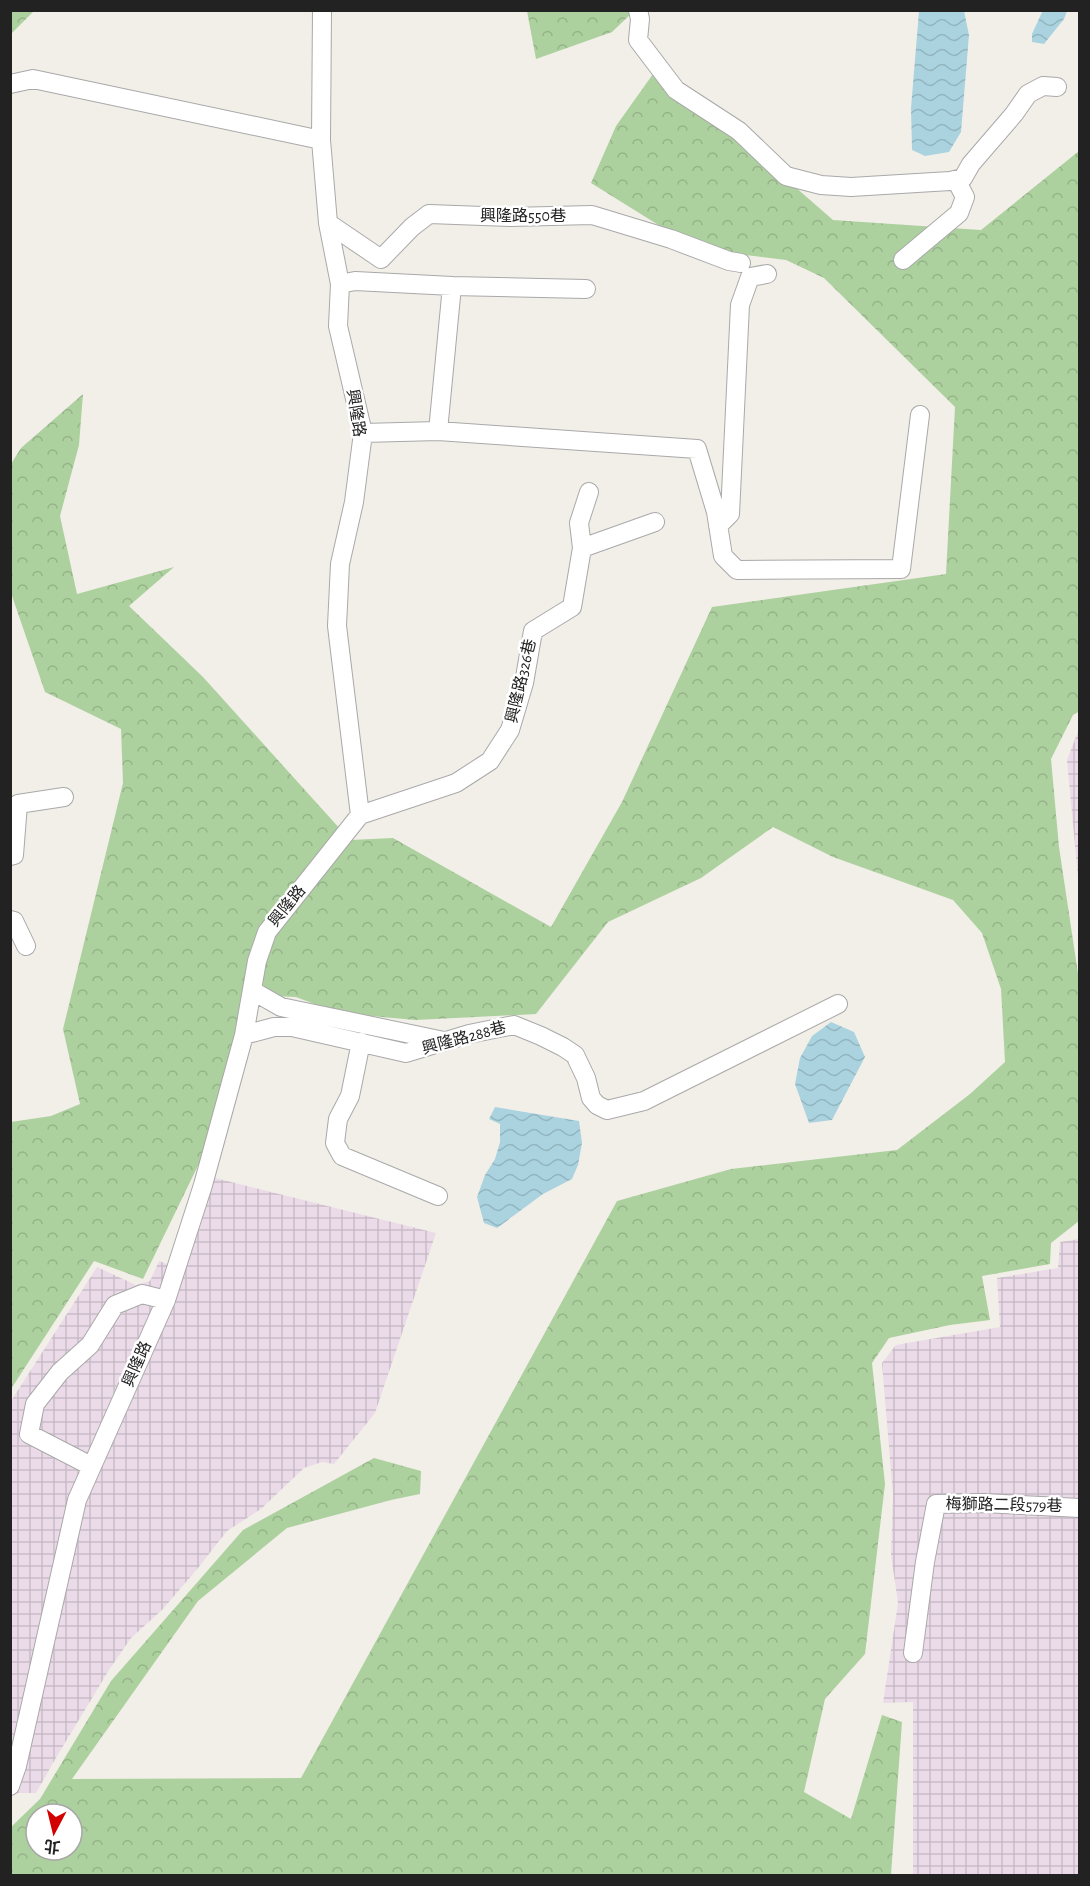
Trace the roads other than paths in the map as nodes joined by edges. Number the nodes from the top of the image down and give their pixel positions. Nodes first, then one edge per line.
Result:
1 (322, 10) edge
2 (639, 10) edge
3 (10, 84) edge
4 (1057, 87) dead end
5 (321, 140) junction
6 (956, 180) junction
7 (328, 223) junction
8 (903, 260) dead end
9 (741, 263) dead end
10 (767, 274) dead end
11 (340, 284) junction
12 (452, 286) junction
13 (586, 289) dead end
14 (920, 415) dead end
15 (438, 432) junction
16 (363, 433) junction
17 (589, 492) dead end
18 (655, 522) dead end
19 (718, 526) junction
20 (582, 548) junction
21 (64, 797) dead end
22 (360, 815) junction
23 (10, 856) edge
24 (10, 920) edge
25 (26, 946) dead end
26 (253, 991) junction
27 (838, 1004) dead end
28 (244, 1035) junction
29 (446, 1041) junction
30 (361, 1042) junction
31 (438, 1196) dead end
32 (165, 1300) junction
33 (91, 1466) junction
34 (1080, 1508) edge
35 (913, 1653) dead end
36 (10, 1786) edge

1 - 5 street, 興隆路
2 - 6 street
3 - 5 street
4 - 6 street
5 - 7 street, 興隆路
6 - 8 street
7 - 9 street, 興隆路550巷
7 - 11 street, 興隆路
10 - 19 street
11 - 12 street
11 - 16 street, 興隆路
12 - 13 street
12 - 15 street
14 - 19 street
15 - 16 street
15 - 19 street
16 - 22 street, 興隆路
17 - 20 street, 興隆路326巷
18 - 20 street
20 - 22 street, 興隆路326巷
21 - 23 street
22 - 26 street, 興隆路
24 - 25 street
26 - 28 street, 興隆路
26 - 29 street
27 - 29 street, 興隆路288巷
28 - 30 street, 興隆路288巷
28 - 32 street, 興隆路
29 - 30 street, 興隆路288巷
30 - 31 street
32 - 33 street, 興隆路
32 - 33 street
33 - 36 street, 興隆路
34 - 35 street, 梅獅路二段579巷

